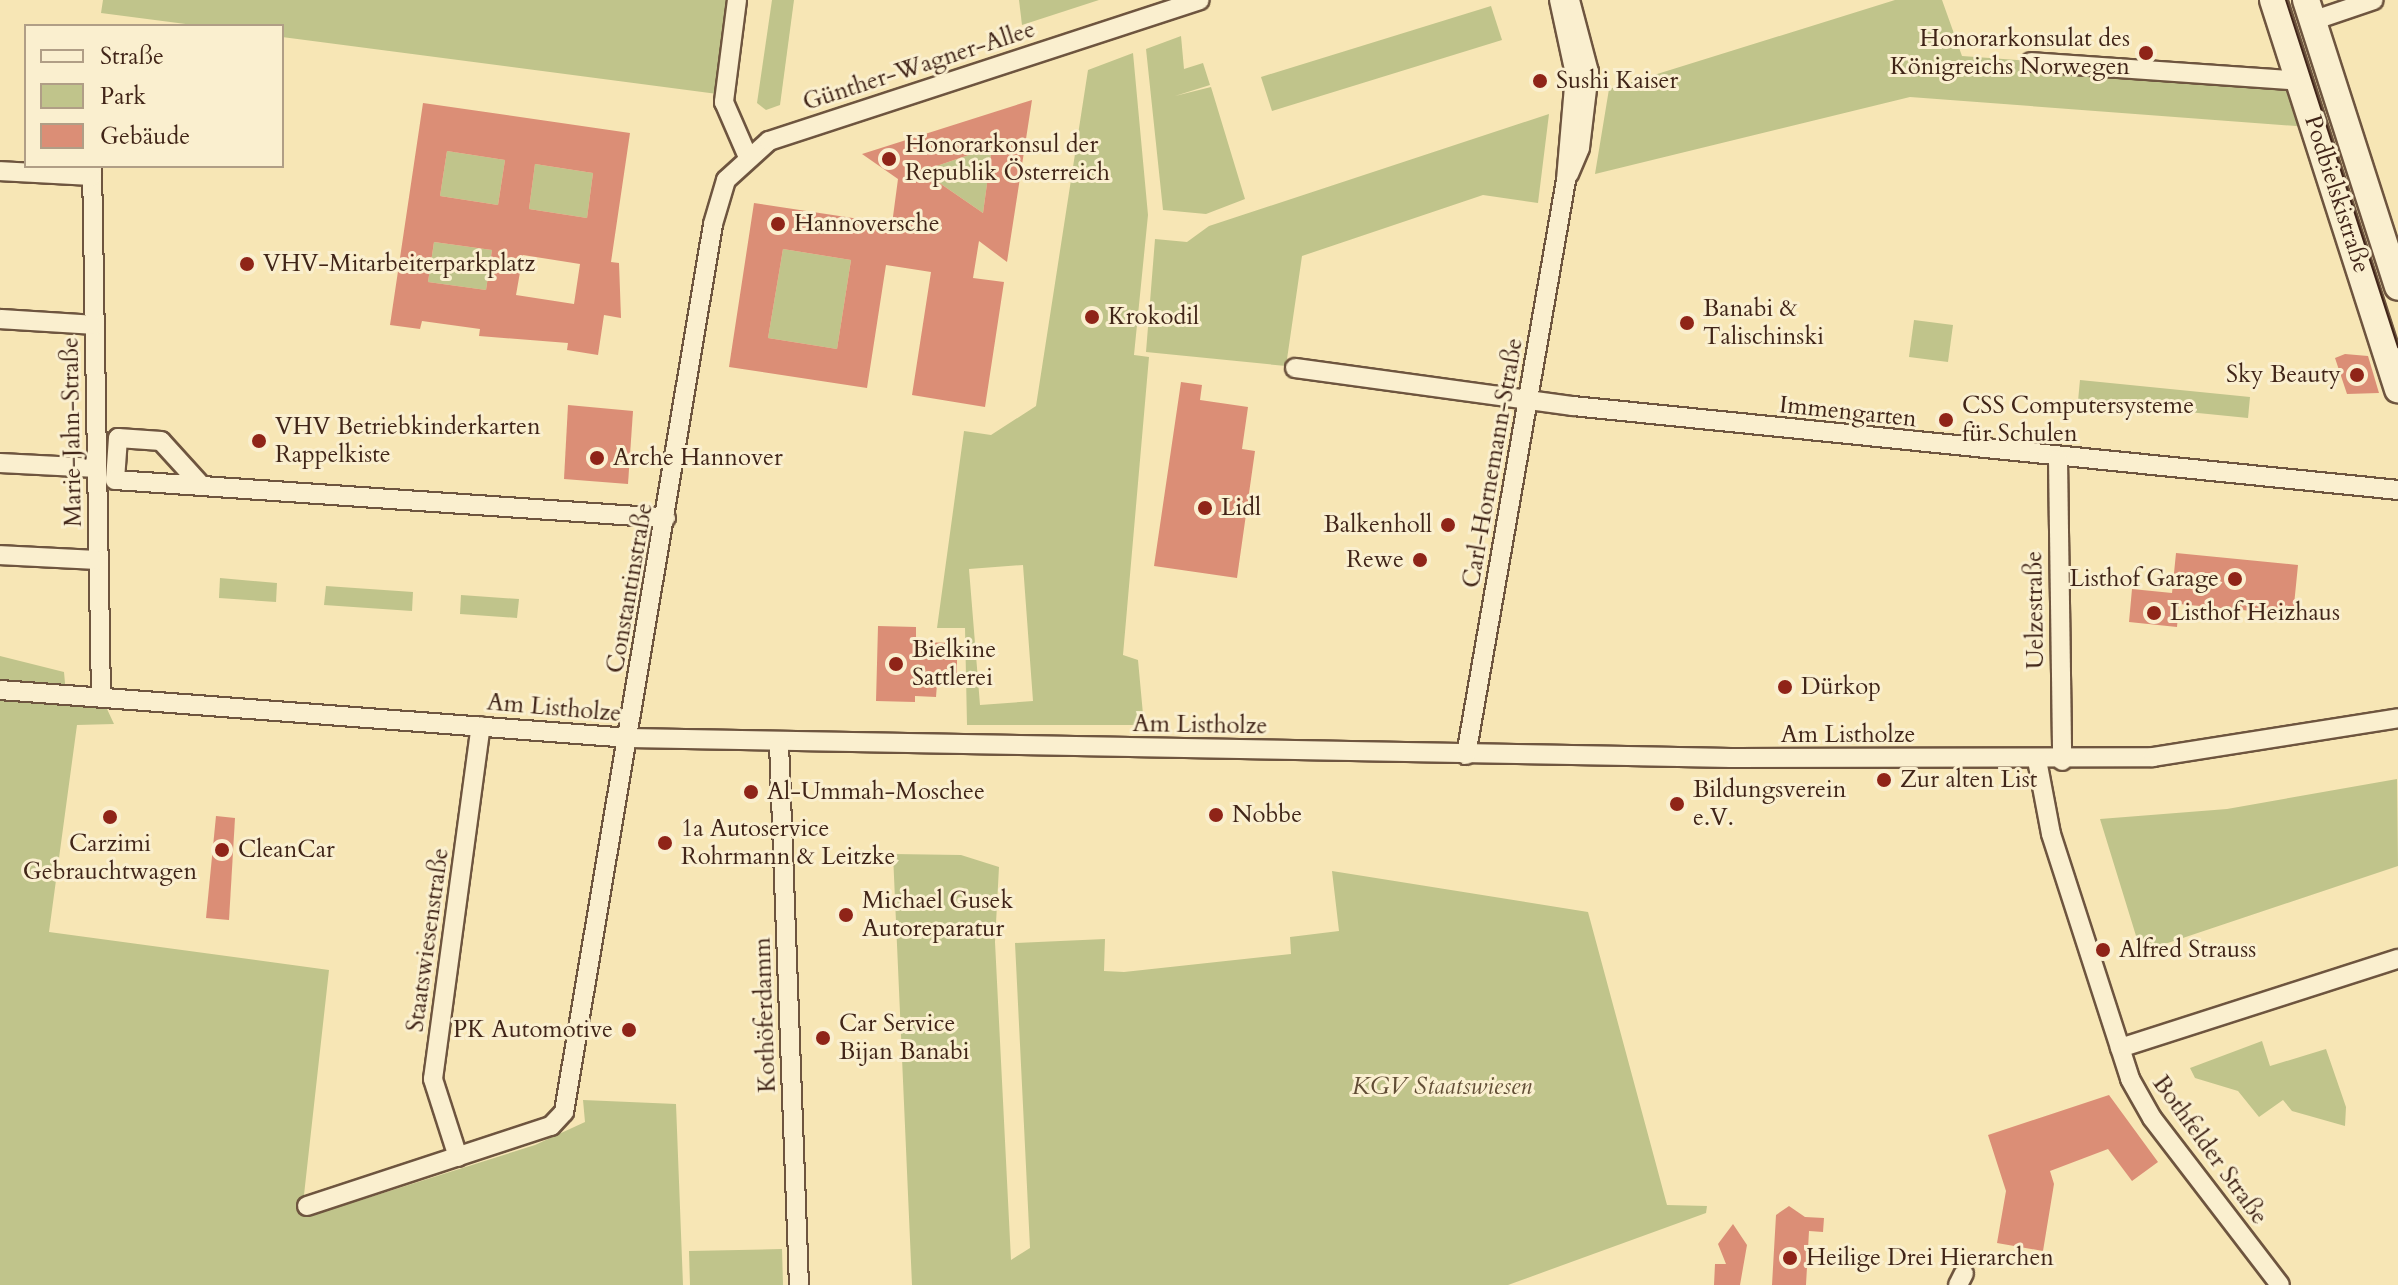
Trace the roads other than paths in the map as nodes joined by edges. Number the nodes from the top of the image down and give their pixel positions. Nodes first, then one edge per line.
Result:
1 (737, 0) edge
2 (1200, 0) edge
3 (1559, 0) edge
4 (1570, 0) edge
5 (2273, 0) edge
6 (2374, 0) edge
7 (2309, 10) edge
8 (2031, 62) dead end
9 (2301, 81) junction
10 (747, 155) junction
11 (0, 171) edge
12 (92, 171) edge
13 (1566, 180) junction
14 (2398, 287) edge
15 (0, 319) edge
16 (95, 325) junction
17 (1295, 368) dead end
18 (2398, 389) edge
19 (1528, 400) junction
20 (2058, 459) junction
21 (0, 463) edge
22 (97, 468) junction
23 (201, 485) junction
24 (2398, 490) edge
25 (666, 518) junction
26 (0, 555) edge
27 (98, 560) junction
28 (0, 690) edge
29 (101, 696) junction
30 (2398, 718) edge
31 (481, 726) junction
32 (629, 738) junction
33 (779, 743) junction
34 (1466, 755) junction
35 (2037, 760) junction
36 (2062, 761) junction
37 (2398, 959) edge
38 (2120, 1048) junction
39 (458, 1157) junction
40 (307, 1206) dead end
41 (799, 1285) edge
42 (2280, 1285) edge

1 - 10 street
2 - 10 street, Günther-Wagner-Allee
3 - 13 street, Carl-Hornemann-Straße
4 - 13 street, Carl-Hornemann-Straße
5 - 9 main road, Podbielskistraße
6 - 7 street
7 - 14 main road, Podbielskistraße
8 - 9 street
9 - 18 main road, Podbielskistraße
10 - 25 street, Constantinstraße
11 - 12 street
12 - 16 street, Marie-Jahn-Straße
13 - 19 street, Carl-Hornemann-Straße
15 - 16 street
16 - 22 street, Marie-Jahn-Straße
17 - 19 street, Immengarten
19 - 20 street, Immengarten
19 - 34 street, Carl-Hornemann-Straße
20 - 24 street, Immengarten
20 - 36 street, Uelzestraße
21 - 22 street
22 - 27 street, Marie-Jahn-Straße
23 - 23 street
23 - 25 street
25 - 32 street, Constantinstraße
26 - 27 street
27 - 29 street, Marie-Jahn-Straße
28 - 29 street, Am Listholze
29 - 31 street, Am Listholze
30 - 36 street, Am Listholze
31 - 32 street, Am Listholze
31 - 39 street, Staatswiesenstraße
32 - 33 street, Am Listholze
32 - 39 street, Constantinstraße
33 - 34 street, Am Listholze
33 - 41 street, Kothöferdamm
34 - 35 street, Am Listholze
35 - 36 street, Am Listholze
35 - 38 street, Bothfelder Straße
37 - 38 street
38 - 42 street, Bothfelder Straße
39 - 40 street, Constantinstraße

